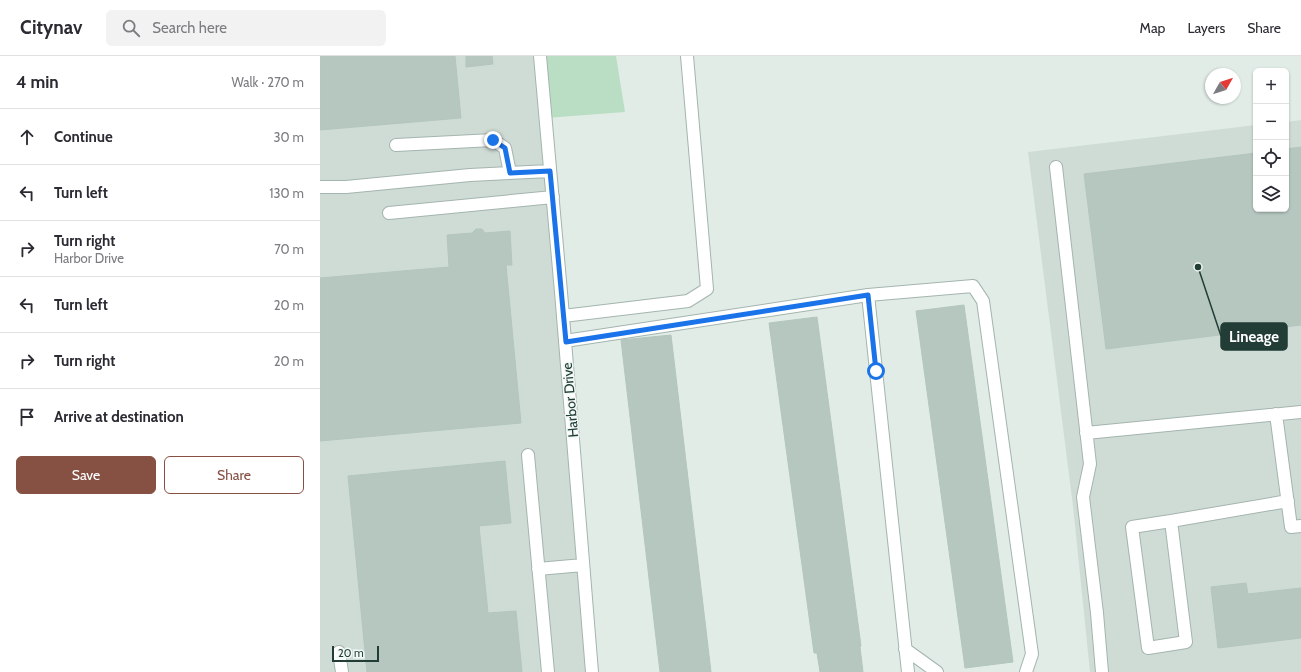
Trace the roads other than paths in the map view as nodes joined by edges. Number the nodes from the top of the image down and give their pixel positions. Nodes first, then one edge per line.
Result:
1 (540, 56) edge
2 (687, 56) edge
3 (396, 145) dead end
4 (1056, 167) dead end
5 (550, 171) junction
6 (510, 173) junction
7 (320, 188) edge
8 (553, 197) junction
9 (390, 213) dead end
10 (868, 295) junction
11 (563, 316) junction
12 (566, 342) junction
13 (1301, 412) edge
14 (1276, 414) junction
15 (1086, 433) junction
16 (528, 455) dead end
17 (1288, 501) junction
18 (1171, 521) junction
19 (1301, 526) edge
20 (584, 565) junction
21 (538, 569) junction
22 (905, 649) junction
23 (339, 652) dead end
24 (342, 672) edge
25 (548, 672) edge
26 (592, 672) edge
27 (908, 672) edge
28 (938, 672) edge
29 (1026, 672) edge
30 (1102, 672) edge

1 - 5 street, Harbor Drive
2 - 11 street
3 - 6 street
4 - 15 street
5 - 6 street
5 - 8 street, Harbor Drive
6 - 7 street
8 - 9 street
8 - 11 street, Harbor Drive
10 - 12 street
10 - 22 street
10 - 29 street
11 - 12 street, Harbor Drive
12 - 20 street, Harbor Drive
13 - 14 street
14 - 15 street
14 - 17 street
15 - 30 street
16 - 21 street
17 - 18 street
17 - 19 street
18 - 18 street
20 - 21 street
20 - 26 street, Harbor Drive
21 - 25 street
22 - 27 street
22 - 28 street
23 - 24 street

